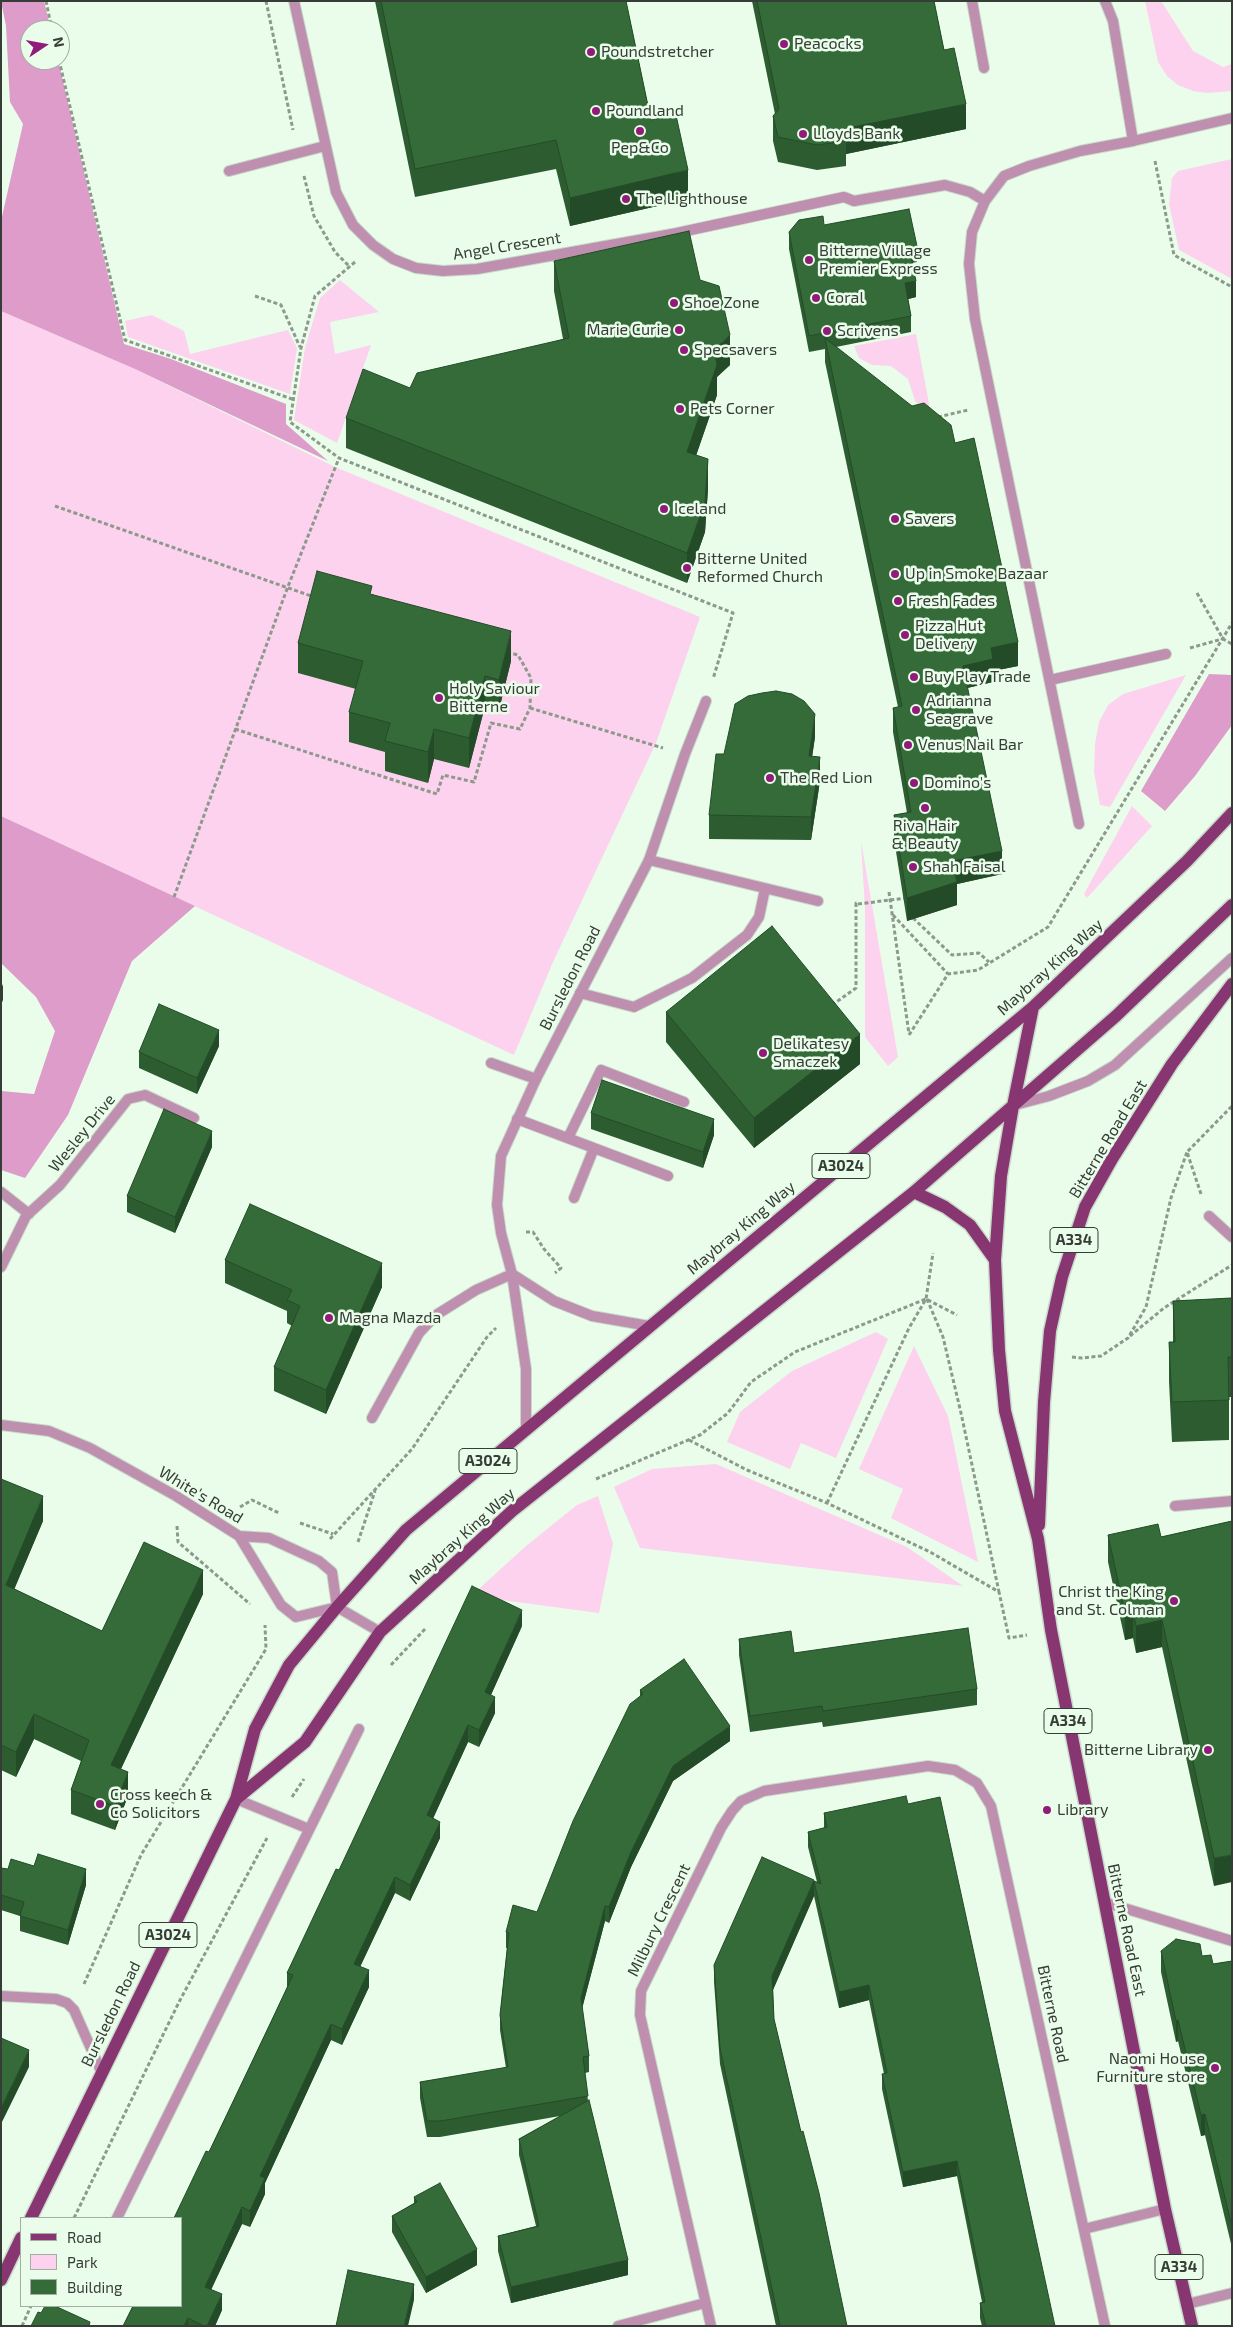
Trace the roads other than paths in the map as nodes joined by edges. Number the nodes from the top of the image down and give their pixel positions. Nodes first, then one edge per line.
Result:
1 (294, 1) edge
2 (972, 1) edge
3 (1106, 1) edge
4 (984, 68) dead end
5 (1232, 118) edge
6 (1133, 141) junction
7 (325, 146) junction
8 (229, 171) dead end
9 (986, 201) junction
10 (1166, 654) road end
11 (1050, 680) junction
12 (706, 701) road end
13 (1232, 813) edge
14 (1079, 824) dead end
15 (649, 860) junction
16 (765, 889) junction
17 (818, 901) dead end
18 (1232, 905) edge
19 (1232, 958) edge
20 (1232, 984) edge
21 (580, 993) junction
22 (1033, 1007) junction
23 (491, 1063) dead end
24 (536, 1079) junction
25 (684, 1102) dead end
26 (1013, 1106) junction
27 (194, 1118) dead end
28 (518, 1118) junction
29 (568, 1138) junction
30 (594, 1148) junction
31 (668, 1176) dead end
32 (1, 1192) edge
33 (914, 1192) junction
34 (574, 1198) dead end
35 (29, 1214) junction
36 (1209, 1216) road end
37 (1232, 1237) edge
38 (995, 1260) junction
39 (1, 1267) edge
40 (512, 1274) junction
41 (649, 1326) junction
42 (372, 1418) dead end
43 (1, 1425) edge
44 (526, 1430) junction
45 (1232, 1501) edge
46 (1175, 1506) dead end
47 (239, 1536) junction
48 (1038, 1538) junction
49 (337, 1607) junction
50 (380, 1632) junction
51 (359, 1729) dead end
52 (236, 1799) junction
53 (991, 1806) joint
54 (309, 1830) junction
55 (1104, 1902) junction
56 (1232, 1941) edge
57 (1, 1996) edge
58 (101, 2071) junction
59 (1165, 2208) junction
60 (31, 2217) edge
61 (117, 2217) edge
62 (1084, 2229) junction
63 (20, 2243) edge
64 (16, 2261) edge
65 (1, 2280) edge
66 (1232, 2293) edge
67 (705, 2303) junction
68 (1187, 2304) junction
69 (618, 2326) edge
70 (711, 2326) edge
71 (1105, 2326) edge
72 (1192, 2326) edge

1 - 7 street, Angel Crescent
2 - 4 street
3 - 6 street
5 - 6 street
6 - 9 street
7 - 8 street
7 - 9 street, Angel Crescent
9 - 11 street
10 - 11 street
11 - 14 street
12 - 15 street, Bursledon Road
13 - 22 main road, Maybray King Way / A3024
15 - 16 street
15 - 21 street, Bursledon Road
16 - 17 street
16 - 21 street
18 - 26 main road, Maybray King Way / A3024
19 - 26 street
20 - 48 main road, Bitterne Road East / A334
21 - 24 street, Bursledon Road
22 - 26 main road, Bitterne Road East / A334
22 - 41 main road, Maybray King Way / A3024
23 - 24 street
24 - 28 street, Bursledon Road
25 - 29 street
26 - 33 main road, Maybray King Way / A3024
26 - 38 main road, Bitterne Road East / A334
27 - 35 street, Wesley Drive
28 - 29 street
28 - 40 street, Bursledon Road
29 - 30 street
30 - 31 street
30 - 34 street
32 - 35 street
33 - 38 main road
33 - 50 main road, Maybray King Way / A3024
35 - 39 street, Wesley Drive
36 - 37 street
38 - 48 main road, Bitterne Road East / A334
40 - 41 street
40 - 42 street
40 - 44 street, Bursledon Road
41 - 44 main road, Maybray King Way / A3024
43 - 47 street, White's Road
44 - 49 main road, Maybray King Way / A3024
45 - 46 street
47 - 49 street, White's Road
47 - 49 street
48 - 55 main road, Bitterne Road East / A334
49 - 50 street
49 - 52 main road, Bursledon Road / A3024
50 - 52 main road, Bursledon Road / A3024
51 - 54 street
52 - 54 street
52 - 58 main road, Bursledon Road / A3024
53 - 62 street, Bitterne Road
53 - 67 street, Milbury Crescent
54 - 61 street
55 - 56 street
55 - 59 main road, Bitterne Road East / A334
57 - 58 street
58 - 60 main road, Bursledon Road / A3024
59 - 62 street
59 - 68 main road, Bitterne Road East / A334
62 - 71 street, Bitterne Road
63 - 64 main road
64 - 65 main road
66 - 68 street
67 - 69 street
67 - 70 street, Milbury Crescent
68 - 72 main road, Bitterne Road East / A334

